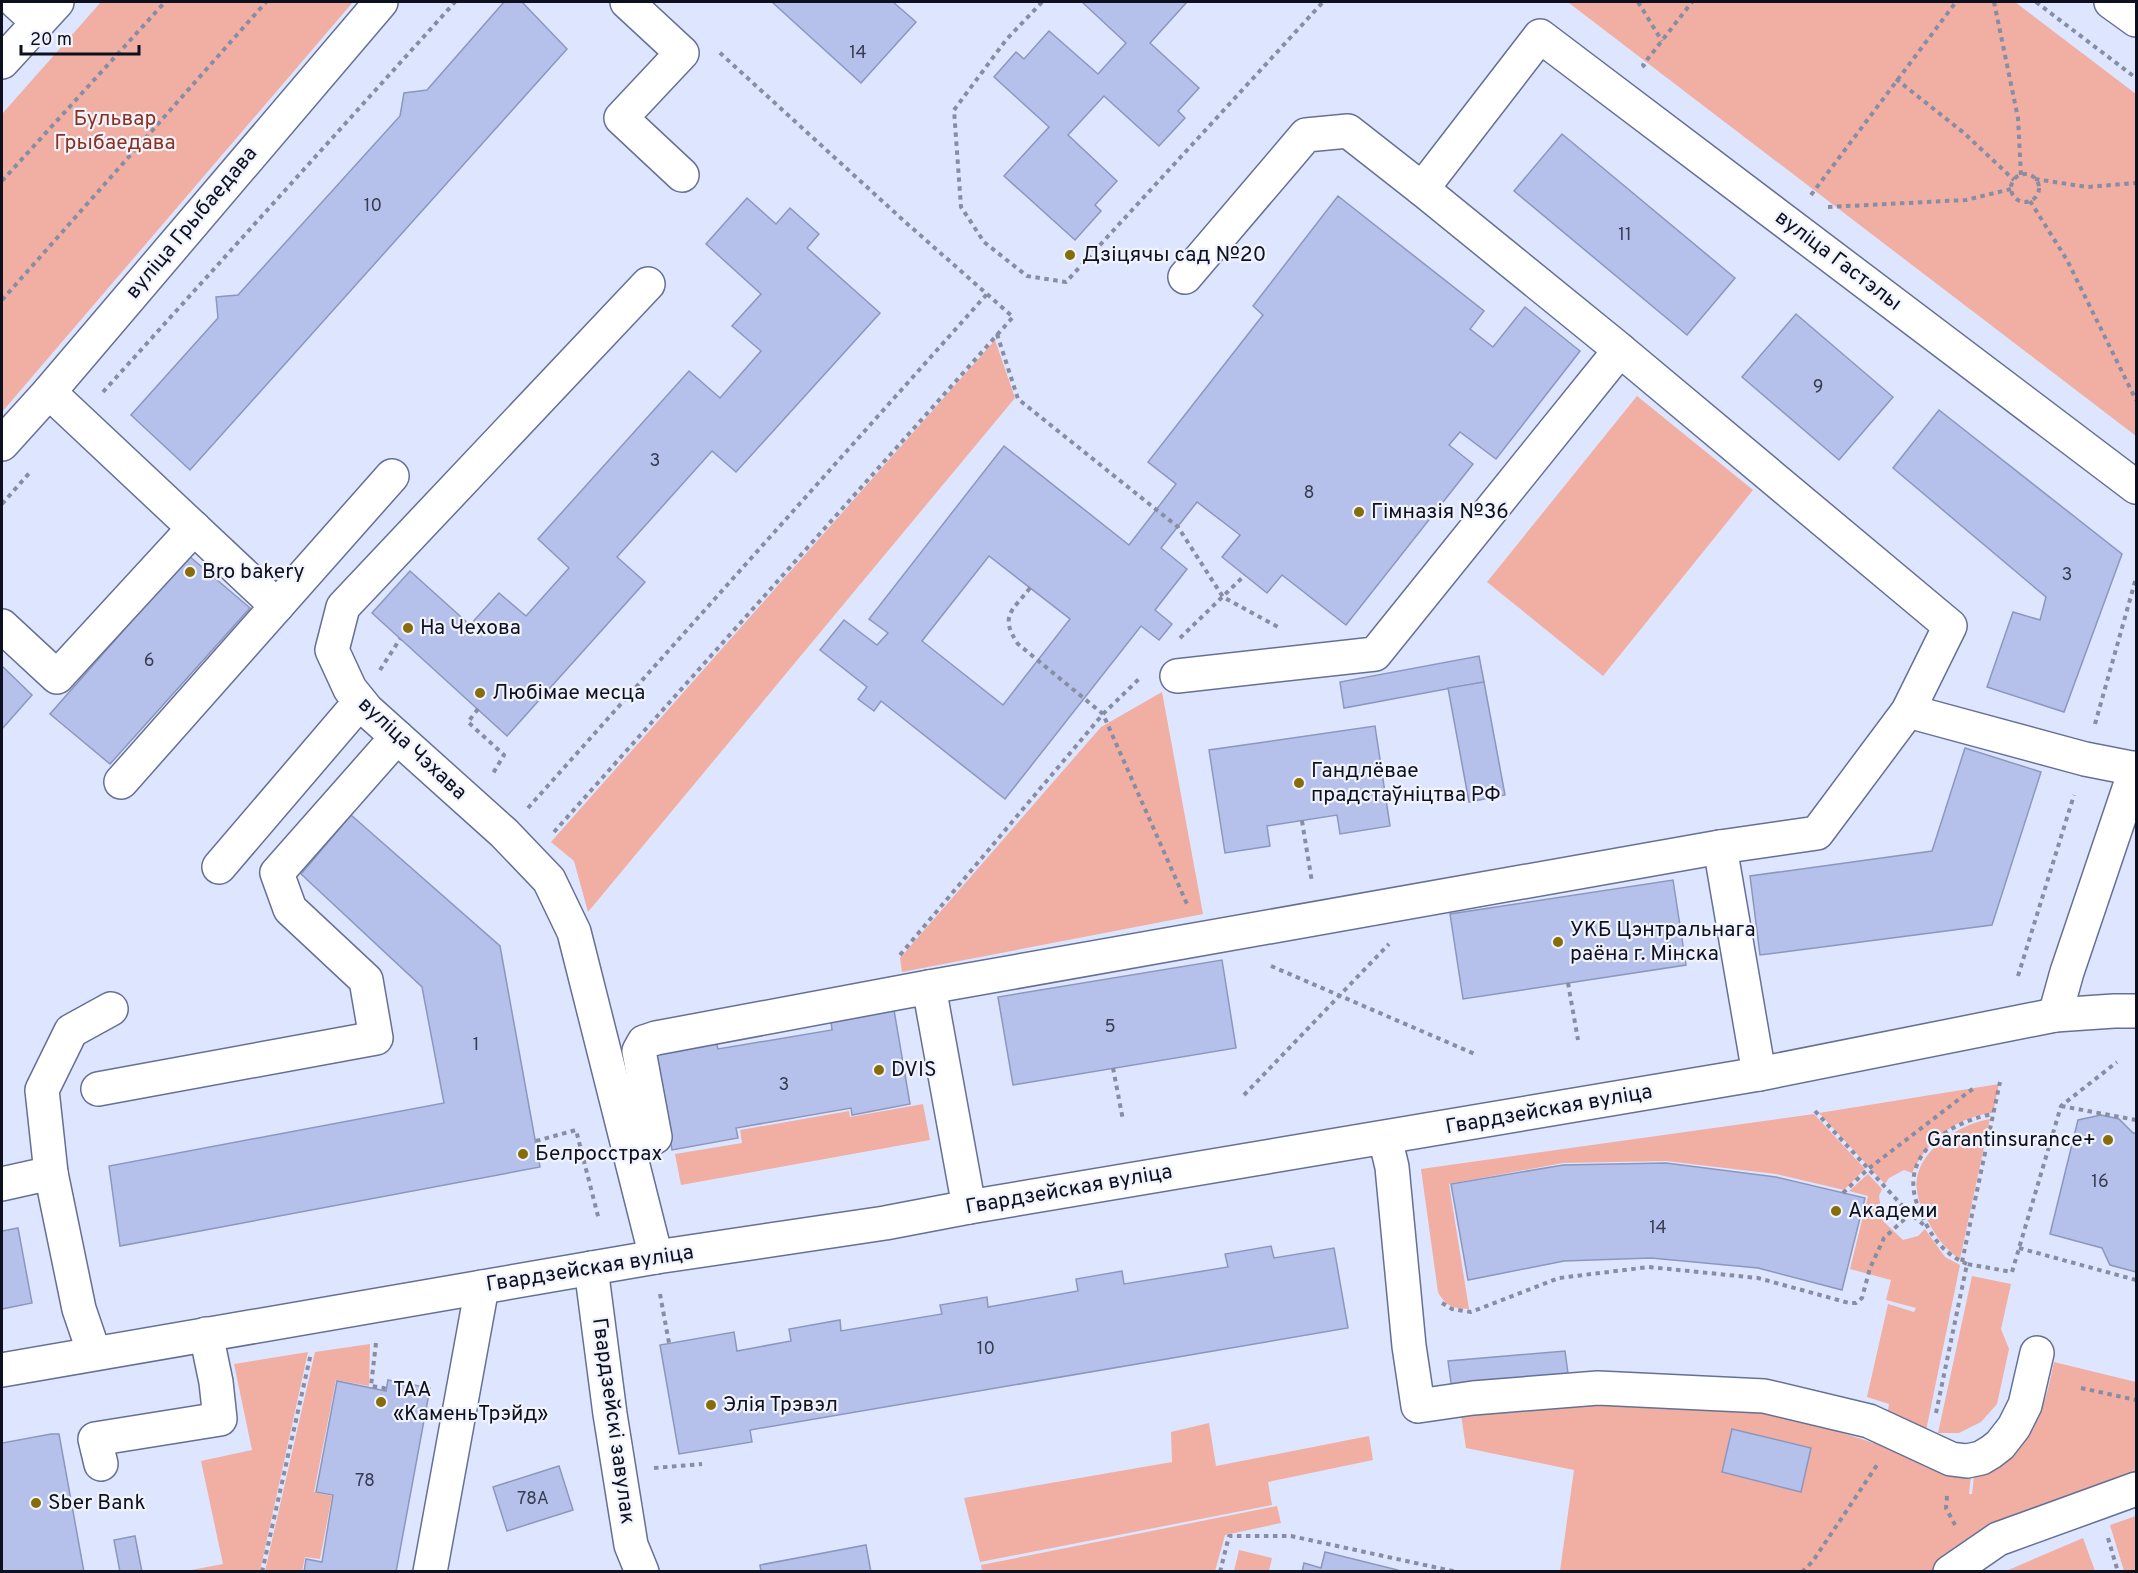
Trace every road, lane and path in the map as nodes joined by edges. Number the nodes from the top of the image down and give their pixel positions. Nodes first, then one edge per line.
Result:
1 (165, 2) edge
2 (266, 2) edge
3 (381, 2) edge
4 (456, 2) edge
5 (627, 2) edge
6 (1042, 2) edge
7 (1323, 2) edge
8 (1638, 2) edge
9 (1692, 2) edge
10 (1956, 2) edge
11 (1994, 2) edge
12 (2036, 2) edge
13 (2111, 2) edge
14 (37, 8) edge
15 (2136, 20) edge
16 (1662, 41) junction
17 (2, 62) edge
18 (1652, 72) dead end
19 (2136, 78) edge
20 (1896, 79) junction
21 (777, 104) dead end
22 (682, 175) dead end
23 (2021, 175) junction
24 (2035, 179) junction
25 (2014, 180) junction
26 (2, 181) edge
27 (2136, 183) edge
28 (1422, 189) junction
29 (2011, 189) junction
30 (2030, 201) junction
31 (1827, 207) junction
32 (1836, 215) dead end
33 (1185, 277) dead end
34 (648, 284) dead end
35 (987, 294) junction
36 (2, 300) edge
37 (997, 334) junction
38 (1620, 350) junction
39 (49, 392) junction
40 (2136, 400) edge
41 (78, 420) junction
42 (2, 444) edge
43 (32, 470) dead end
44 (392, 476) dead end
45 (2136, 487) edge
46 (2, 504) edge
47 (194, 528) junction
48 (1030, 588) dead end
49 (1222, 597) dead end
50 (277, 606) junction
51 (2, 626) edge
52 (1177, 676) dead end
53 (360, 702) junction
54 (478, 709) dead end
55 (1908, 711) junction
56 (1103, 714) junction
57 (397, 737) junction
58 (2136, 768) edge
59 (489, 780) dead end
60 (121, 782) dead end
61 (524, 812) dead end
62 (1302, 821) dead end
63 (552, 834) dead end
64 (1720, 847) junction
65 (219, 867) dead end
66 (1313, 884) dead end
67 (1205, 938) junction
68 (1395, 939) dead end
69 (897, 958) dead end
70 (1267, 964) dead end
71 (1568, 983) dead end
72 (929, 987) junction
73 (1340, 996) junction
74 (111, 1010) dead end
75 (2136, 1011) edge
76 (2055, 1015) junction
77 (1578, 1040) dead end
78 (1477, 1055) dead end
79 (2117, 1062) dead end
80 (1113, 1068) dead end
81 (1759, 1074) junction
82 (2000, 1082) dead end
83 (1975, 1087) dead end
84 (98, 1089) dead end
85 (1244, 1095) dead end
86 (2061, 1106) junction
87 (1815, 1112) dead end
88 (1993, 1114) junction
89 (1123, 1120) dead end
90 (2136, 1120) edge
91 (655, 1137) dead end
92 (1385, 1138) junction
93 (536, 1140) dead end
94 (1868, 1169) junction
95 (51, 1173) junction
96 (2, 1184) edge
97 (1843, 1193) dead end
98 (1916, 1204) junction
99 (969, 1207) junction
100 (1910, 1214) junction
101 (599, 1220) dead end
102 (1928, 1227) junction
103 (2019, 1248) junction
104 (1962, 1262) junction
105 (1967, 1264) junction
106 (591, 1268) junction
107 (657, 1271) junction
108 (2136, 1280) edge
109 (482, 1287) junction
110 (1440, 1298) dead end
111 (206, 1334) junction
112 (376, 1342) dead end
113 (669, 1344) dead end
114 (94, 1353) junction
115 (311, 1353) dead end
116 (2037, 1353) dead end
117 (2, 1370) edge
118 (2081, 1388) dead end
119 (383, 1390) dead end
120 (2136, 1400) edge
121 (1898, 1434) junction
122 (1939, 1454) junction
123 (102, 1464) dead end
124 (702, 1464) dead end
125 (647, 1468) dead end
126 (2136, 1489) edge
127 (2107, 1533) dead end
128 (1962, 1564) edge
129 (262, 1572) edge
130 (430, 1572) edge
131 (642, 1572) edge
132 (1220, 1572) edge
133 (1457, 1572) edge
134 (1802, 1572) edge
135 (2118, 1572) edge

1 - 26 path
2 - 36 path
3 - 39 street, вуліца Грыбаедава
4 - 41 path
5 - 22 street
6 - 7 path
8 - 16 path
9 - 16 path
10 - 20 path
11 - 23 path
12 - 19 path
13 - 15 street
14 - 17 street
16 - 18 path
20 - 25 path
20 - 31 path
21 - 35 path
23 - 24 path
23 - 25 path
24 - 27 path
24 - 30 path
25 - 29 path
28 - 33 street
28 - 38 street
28 - 45 street, вуліца Гастэлы
29 - 30 path
29 - 31 path
30 - 40 path
31 - 32 path
34 - 53 street, вуліца Чэхава
35 - 37 path
35 - 61 path
37 - 49 path
37 - 63 path
38 - 52 street
38 - 55 street
39 - 41 street
39 - 42 street, вуліца Грыбаедава
41 - 47 street
43 - 46 path
44 - 50 street
47 - 50 street
47 - 51 street
48 - 56 path
50 - 60 street
53 - 57 street, вуліца Чэхава
53 - 65 street
54 - 59 path
55 - 58 street
55 - 64 street
56 - 67 path
56 - 69 path
57 - 84 street
57 - 107 street, вуліца Чэхава
58 - 76 street
62 - 66 path
64 - 67 street
64 - 81 street
67 - 72 street
68 - 73 path
70 - 73 path
71 - 77 path
72 - 91 street
72 - 99 street
73 - 78 path
73 - 85 path
74 - 95 street
75 - 76 street, Гвардзейская вуліца
76 - 81 street, Гвардзейская вуліца
79 - 86 path
80 - 89 path
81 - 92 street, Гвардзейская вуліца
82 - 88 path
83 - 94 path
86 - 90 path
86 - 103 path
87 - 94 path
88 - 98 path
88 - 104 path
92 - 99 street, Гвардзейская вуліца
92 - 121 street
93 - 101 path
94 - 97 path
94 - 100 path
95 - 96 street
95 - 114 street
98 - 100 path
98 - 102 path
99 - 107 street, Гвардзейская вуліца
100 - 102 path
100 - 110 path
102 - 104 path
103 - 105 path
103 - 108 path
104 - 105 path
105 - 122 path
106 - 107 street, Гвардзейская вуліца
106 - 109 street, Гвардзейская вуліца
106 - 131 street, Гвардзейскі завулак
107 - 113 path
109 - 111 street, Гвардзейская вуліца
109 - 130 street
111 - 114 street, Гвардзейская вуліца
111 - 123 street
112 - 119 path
114 - 117 street, Гвардзейская вуліца
115 - 129 path
116 - 122 street
118 - 120 path
121 - 122 street
121 - 134 path
122 - 128 path
124 - 125 path
126 - 128 street
127 - 135 path
132 - 133 path

